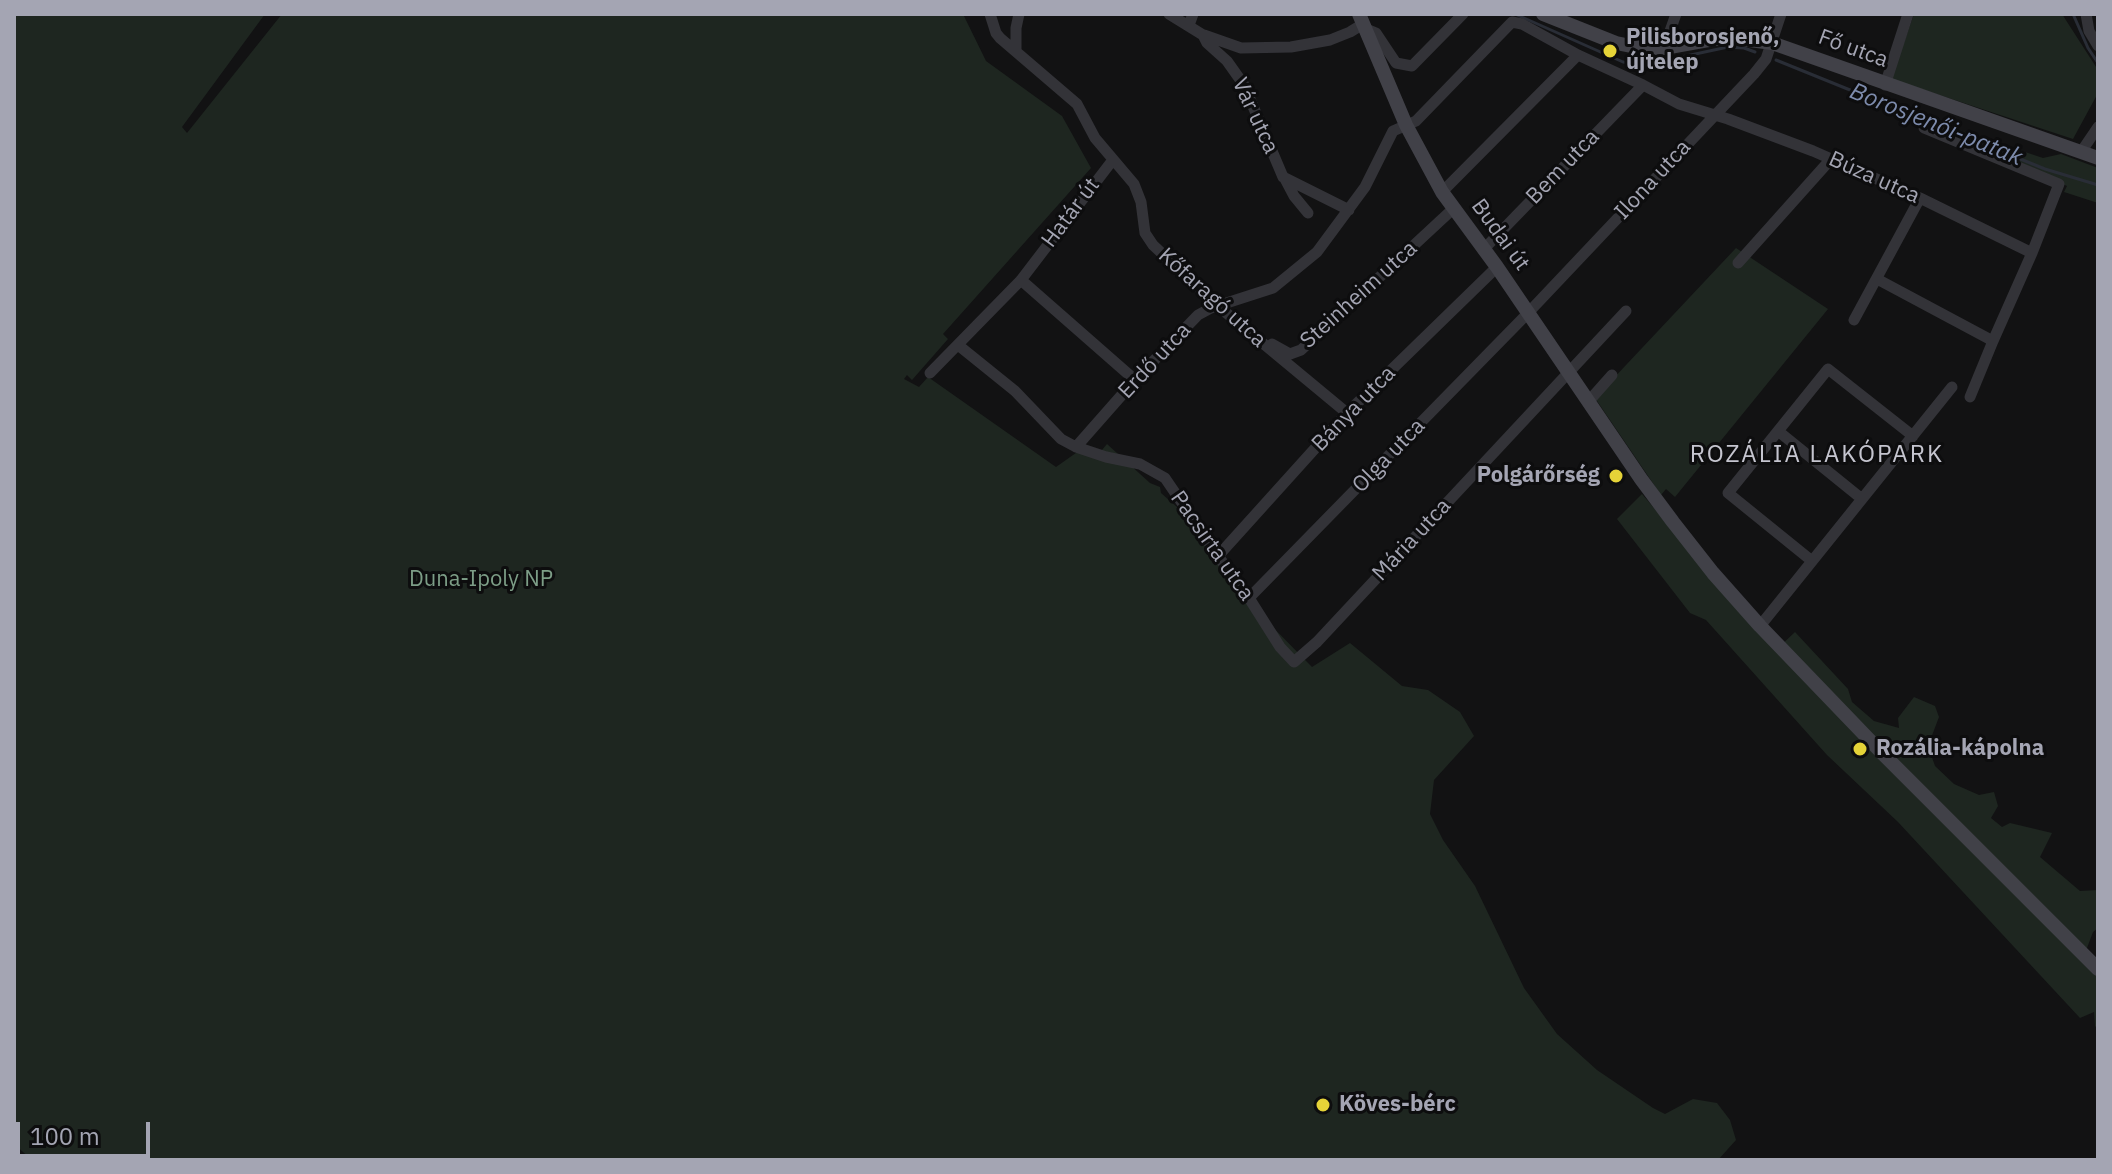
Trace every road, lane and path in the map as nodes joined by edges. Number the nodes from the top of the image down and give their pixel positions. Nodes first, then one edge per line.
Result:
1 (990, 14) edge
2 (1019, 14) edge
3 (1169, 14) edge
4 (1463, 14) edge
5 (1543, 14) edge
6 (1676, 14) edge
7 (1781, 14) edge
8 (1908, 14) edge
9 (2086, 14) edge
10 (1191, 20) edge
11 (1362, 22) edge
12 (1512, 22) joint
13 (1203, 35) junction
14 (1772, 43) junction
15 (2098, 46) edge
16 (1664, 48) junction
17 (1016, 51) junction
18 (1578, 55) junction
19 (1643, 85) junction
20 (1885, 85) junction
21 (1714, 116) junction
22 (1406, 125) junction
23 (2098, 127) edge
24 (1924, 128) dead end
25 (2081, 152) junction
26 (2098, 158) edge
27 (1831, 159) junction
28 (1112, 161) junction
29 (1283, 177) junction
30 (1442, 192) junction
31 (1920, 198) junction
32 (1454, 208) junction
33 (1349, 210) junction
34 (1308, 213) dead end
35 (1483, 250) junction
36 (2032, 253) junction
37 (1738, 263) dead end
38 (1497, 267) junction
39 (1877, 279) junction
40 (1021, 280) junction
41 (1218, 306) junction
42 (1626, 311) dead end
43 (1528, 313) junction
44 (1854, 320) dead end
45 (1257, 339) junction
46 (1993, 341) junction
47 (958, 345) junction
48 (930, 373) dead end
49 (1569, 374) junction
50 (1612, 375) dead end
51 (1135, 380) junction
52 (1952, 387) dead end
53 (1970, 397) dead end
54 (1588, 402) junction
55 (1347, 413) junction
56 (1778, 431) junction
57 (1913, 436) junction
58 (1076, 447) junction
59 (1862, 499) junction
60 (1218, 556) junction
61 (1812, 561) junction
62 (1249, 598) junction
63 (1760, 626) junction
64 (1294, 662) joint
65 (2098, 969) edge

1 - 17 street, Határ út
2 - 17 street
3 - 10 street, Vár utca
4 - 11 street
5 - 16 street, Fő utca
6 - 16 street
7 - 14 street, Ilona utca
8 - 20 street
9 - 15 street
10 - 13 street, Vár utca
11 - 13 street
11 - 22 street, Budai út
12 - 18 street, Búza utca
12 - 22 street, Erdő utca
13 - 29 street, Vár utca
14 - 16 street, Fő utca
14 - 20 street, Fő utca
14 - 21 street, Ilona utca
17 - 28 street, Határ út
18 - 19 street, Búza utca
18 - 30 street
19 - 21 street, Búza utca
19 - 35 street, Bem utca
20 - 25 street, Fő utca
21 - 27 street, Búza utca
21 - 43 street, Ilona utca
22 - 30 street, Budai út
22 - 33 street, Erdő utca
23 - 25 street
24 - 36 street
25 - 26 street, Fő utca
27 - 31 street, Búza utca
27 - 37 street
28 - 40 street, Határ út
28 - 41 street, Kőfaragó utca
29 - 33 street, Vár utca
29 - 34 street, Vár utca
30 - 32 street, Budai út
31 - 36 street, Búza utca
31 - 39 street
32 - 35 street, Budai út
32 - 45 street, Steinheim utca
33 - 41 street, Erdő utca
35 - 38 street, Budai út
36 - 46 street
38 - 43 street, Budai út
38 - 55 street, Bánya utca
39 - 44 street
39 - 46 street
40 - 47 street, Határ út
40 - 51 street
41 - 45 street, Kőfaragó utca
41 - 51 street, Erdő utca
42 - 49 street, Mária utca
43 - 49 street, Budai út
43 - 62 street, Olga utca
45 - 55 street, Kőfaragó utca
46 - 53 street
47 - 48 street, Határ út
47 - 58 street, Pacsirta utca
49 - 54 street, Budai út
49 - 64 street, Mária utca
50 - 54 street
51 - 58 street, Erdő utca
52 - 57 street
54 - 63 street, Budai út
55 - 60 street, Bánya utca
56 - 57 street
56 - 59 street
56 - 61 street
57 - 59 street
58 - 60 street, Pacsirta utca
59 - 61 street
60 - 62 street, Pacsirta utca
61 - 63 street
62 - 64 street, Pacsirta utca
63 - 65 street, Budai út

